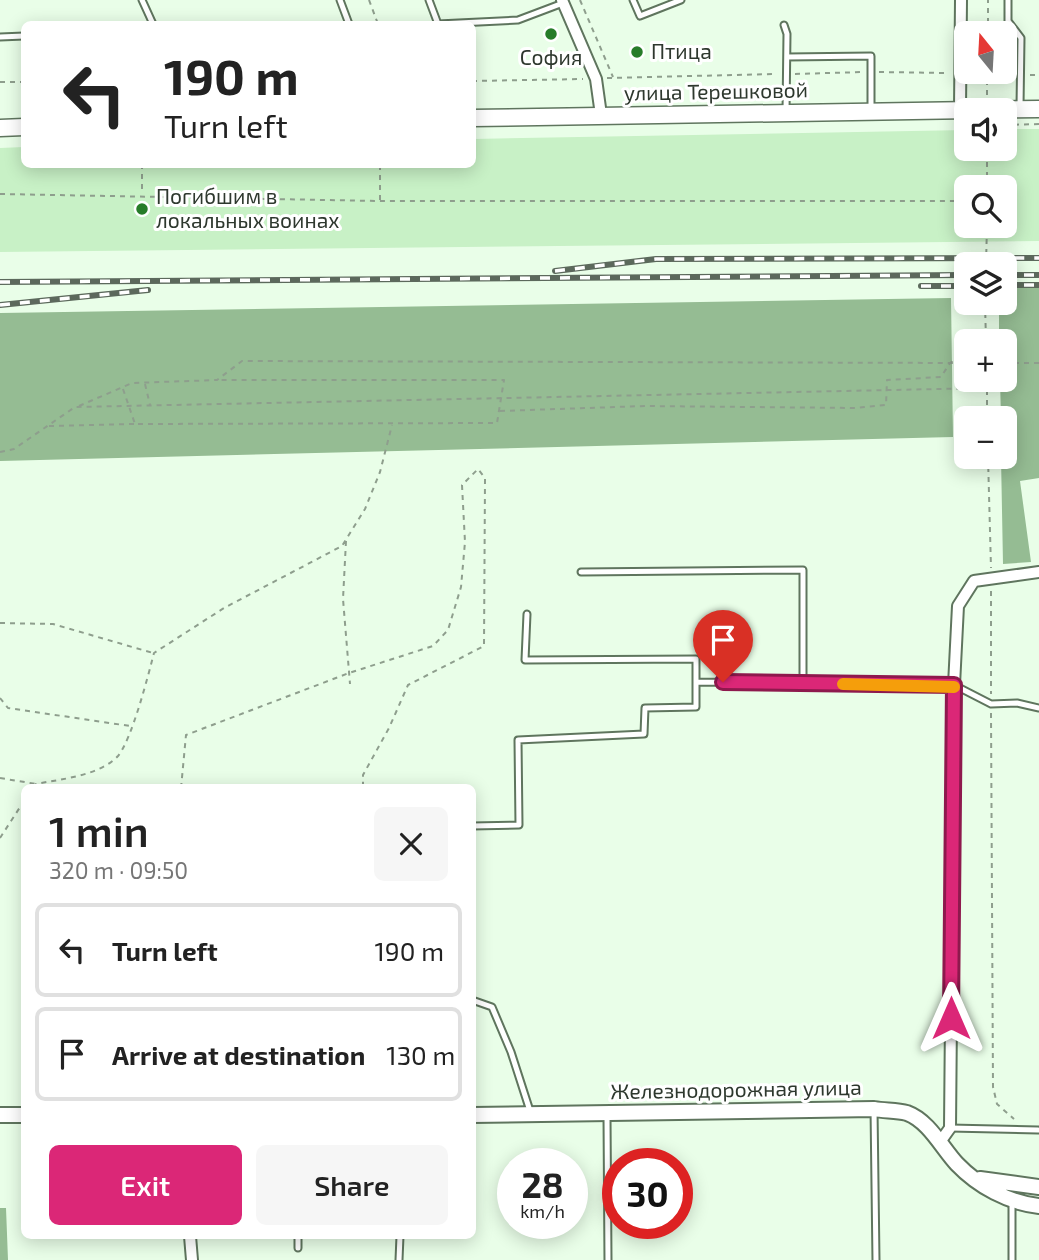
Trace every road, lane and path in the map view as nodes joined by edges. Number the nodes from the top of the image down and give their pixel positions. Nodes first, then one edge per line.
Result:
1 (142, 0) edge
2 (340, 0) edge
3 (369, 0) edge
4 (429, 0) edge
5 (580, 0) edge
6 (633, 0) edge
7 (681, 0) edge
8 (961, 0) edge
9 (988, 0) edge
10 (1008, 0) edge
11 (562, 1) edge
12 (152, 21) edge
13 (348, 21) edge
14 (377, 21) edge
15 (437, 21) edge
16 (961, 21) edge
17 (988, 21) edge
18 (476, 22) edge
19 (784, 25) dead end
20 (21, 36) edge
21 (0, 37) edge
22 (787, 57) junction
23 (871, 72) junction
24 (954, 73) edge
25 (787, 74) junction
26 (614, 78) junction
27 (596, 79) junction
28 (476, 81) edge
29 (0, 82) edge
30 (21, 82) edge
31 (954, 109) edge
32 (1017, 109) edge
33 (1020, 109) junction
34 (1039, 109) edge
35 (871, 110) junction
36 (786, 112) junction
37 (601, 115) junction
38 (476, 117) edge
39 (1039, 124) edge
40 (1017, 125) edge
41 (21, 127) edge
42 (0, 128) edge
43 (142, 168) edge
44 (380, 168) edge
45 (0, 194) edge
46 (142, 195) junction
47 (380, 201) junction
48 (954, 201) edge
49 (954, 360) edge
50 (950, 363) junction
51 (954, 363) edge
52 (1017, 363) edge
53 (1039, 363) edge
54 (217, 380) junction
55 (145, 383) junction
56 (123, 387) junction
57 (954, 389) edge
58 (887, 390) junction
59 (501, 398) junction
60 (129, 406) junction
61 (150, 406) junction
62 (75, 407) junction
63 (499, 412) junction
64 (135, 424) junction
65 (392, 424) junction
66 (48, 426) junction
67 (0, 452) edge
68 (988, 469) edge
69 (346, 540) junction
70 (580, 572) dead end
71 (1035, 572) edge
72 (991, 576) junction
73 (527, 614) dead end
74 (0, 623) edge
75 (154, 653) junction
76 (349, 673) junction
77 (696, 682) junction
78 (803, 683) junction
79 (349, 684) dead end
80 (954, 685) junction
81 (0, 698) edge
82 (991, 704) junction
83 (1039, 708) edge
84 (130, 726) junction
85 (0, 778) edge
86 (26, 784) edge
87 (43, 784) edge
88 (181, 784) edge
89 (363, 784) edge
90 (21, 806) edge
91 (476, 825) edge
92 (0, 838) edge
93 (476, 1001) edge
94 (874, 1109) junction
95 (607, 1113) junction
96 (531, 1114) junction
97 (0, 1115) edge
98 (21, 1115) edge
99 (476, 1115) edge
100 (950, 1128) junction
101 (1038, 1130) edge
102 (940, 1142) junction
103 (972, 1178) junction
104 (1039, 1187) edge
105 (1012, 1200) junction
106 (1039, 1206) edge
107 (190, 1239) edge
108 (298, 1239) edge
109 (400, 1239) edge
110 (298, 1248) dead end
111 (192, 1260) edge
112 (399, 1260) edge
113 (608, 1260) edge
114 (876, 1260) edge
115 (1012, 1260) edge

1 - 12 lane
2 - 13 lane
3 - 14 path
4 - 15 lane
5 - 26 path
6 - 7 lane
8 - 16 street
9 - 17 path
10 - 33 lane
11 - 18 lane
11 - 27 street
19 - 22 lane
20 - 21 lane
22 - 23 lane
22 - 25 lane
23 - 24 path
23 - 25 path
23 - 35 lane
25 - 26 path
25 - 36 lane
26 - 27 path
27 - 28 path
27 - 37 street
29 - 30 path
31 - 35 main road, улица Терешковой
32 - 33 main road, улица Терешковой
33 - 34 main road, улица Терешковой
35 - 36 main road, улица Терешковой
36 - 37 main road, улица Терешковой
37 - 38 main road, улица Терешковой
39 - 40 path
41 - 42 main road
43 - 46 path
44 - 47 path
45 - 46 path
46 - 47 path
47 - 48 path
49 - 50 path
50 - 51 path
50 - 54 path
50 - 58 path
52 - 53 path
54 - 55 path
54 - 59 path
55 - 56 path
55 - 61 path
56 - 60 path
56 - 62 path
57 - 58 path
58 - 59 path
58 - 63 path
59 - 61 path
59 - 63 path
60 - 61 path
60 - 62 path
60 - 64 path
62 - 66 path
63 - 65 path
64 - 65 path
64 - 66 path
65 - 69 path
66 - 67 path
68 - 72 path
69 - 75 path
69 - 76 path
70 - 78 lane
71 - 72 street
72 - 80 street
72 - 82 path
73 - 77 lane
74 - 75 path
75 - 84 path
76 - 79 path
76 - 88 path
76 - 89 path
77 - 78 lane
77 - 91 lane
78 - 80 lane
80 - 82 lane
80 - 100 street
81 - 84 path
82 - 83 lane
82 - 101 path
84 - 87 path
85 - 86 path
90 - 92 path
93 - 96 lane
94 - 95 street, Железнодорожная улица
94 - 102 street, Железнодорожная улица
94 - 114 lane
95 - 96 street, Железнодорожная улица
95 - 113 lane
96 - 99 street, Железнодорожная улица
97 - 98 street
100 - 101 lane
100 - 102 street
102 - 103 street, Железнодорожная улица
103 - 104 street
103 - 105 street, Железнодорожная улица
105 - 106 street, Железнодорожная улица
105 - 115 lane
107 - 111 street
108 - 110 lane
109 - 112 lane

